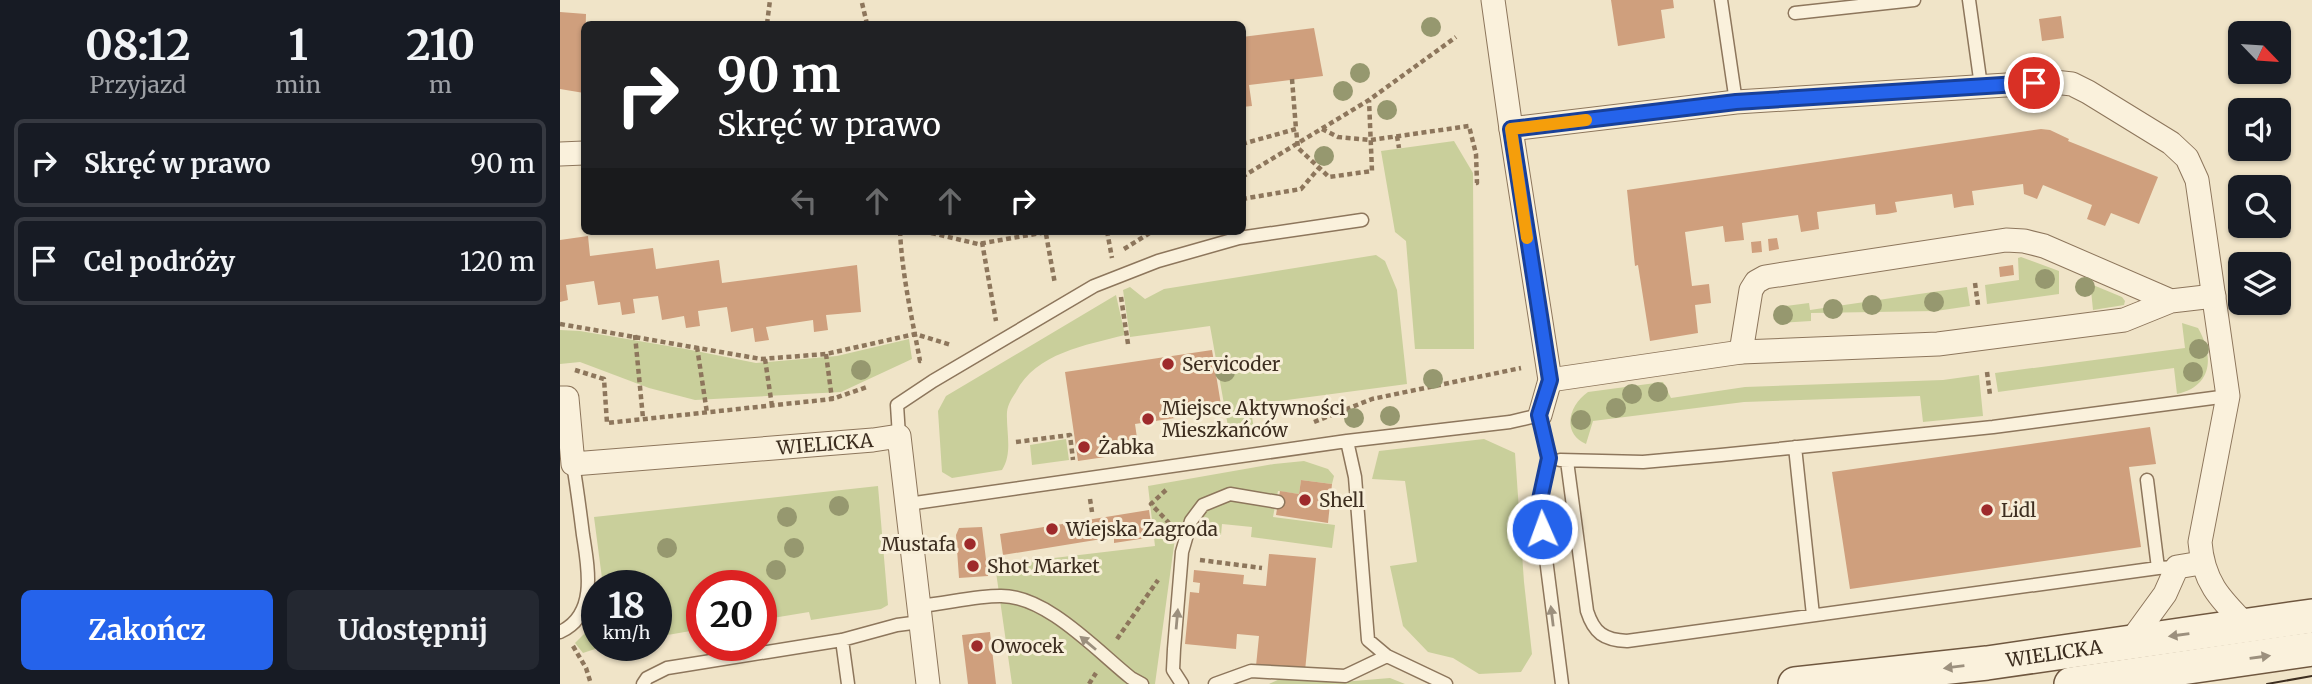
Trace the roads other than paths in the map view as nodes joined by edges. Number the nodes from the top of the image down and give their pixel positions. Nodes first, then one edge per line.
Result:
1 (1493, 0) edge
2 (1721, 0) edge
3 (1914, 0) edge
4 (1969, 0) edge
5 (1795, 13) dead end
6 (1981, 86) junction
7 (1736, 102) junction
8 (1511, 129) junction
9 (581, 153) edge
10 (560, 154) edge
11 (1362, 220) dead end
12 (2214, 296) junction
13 (2171, 300) junction
14 (1741, 352) junction
15 (1550, 380) junction
16 (2228, 396) junction
17 (560, 398) edge
18 (1539, 415) junction
19 (899, 436) junction
20 (1347, 441) junction
21 (1795, 447) junction
22 (1549, 458) junction
23 (1567, 461) junction
24 (573, 464) junction
25 (2147, 480) dead end
26 (1278, 502) dead end
27 (908, 504) junction
28 (2201, 563) junction
29 (2168, 568) junction
30 (919, 614) junction
31 (1813, 615) junction
32 (2312, 616) edge
33 (2246, 625) junction
34 (560, 632) edge
35 (842, 640) junction
36 (2130, 642) junction
37 (2312, 649) edge
38 (1387, 656) junction
39 (643, 684) edge
40 (848, 684) edge
41 (928, 684) edge
42 (1142, 684) edge
43 (1182, 684) edge
44 (1215, 684) edge
45 (1446, 684) edge
46 (1562, 684) edge
47 (1795, 684) edge
48 (2071, 684) edge

1 - 8 street
2 - 7 lane
3 - 5 lane
4 - 6 lane
6 - 7 street
6 - 12 street
7 - 8 street
8 - 15 street
9 - 10 street
11 - 19 lane
12 - 13 street
12 - 16 street
13 - 14 street
13 - 14 street
14 - 15 street
15 - 18 street
16 - 21 lane
16 - 28 street
17 - 24 street
18 - 20 lane
18 - 22 lane
19 - 24 street, WIELICKA
19 - 27 street, WIELICKA
20 - 27 lane
20 - 38 lane
21 - 23 lane
21 - 31 lane
22 - 23 lane
46 -> 22 lane
23 - 31 lane
24 - 34 lane
25 - 29 lane
43 -> 26 lane
27 - 30 street, WIELICKA
28 - 29 street
28 - 33 street
29 - 31 lane
29 - 36 street
30 - 35 lane
30 - 41 street, WIELICKA
42 -> 30 lane
32 - 33 main road, WIELICKA
33 -> 36 main road, WIELICKA
35 - 39 lane
35 - 40 lane
36 -> 47 main road, WIELICKA
48 -> 37 main road, WIELICKA
38 - 44 lane
38 - 45 lane

